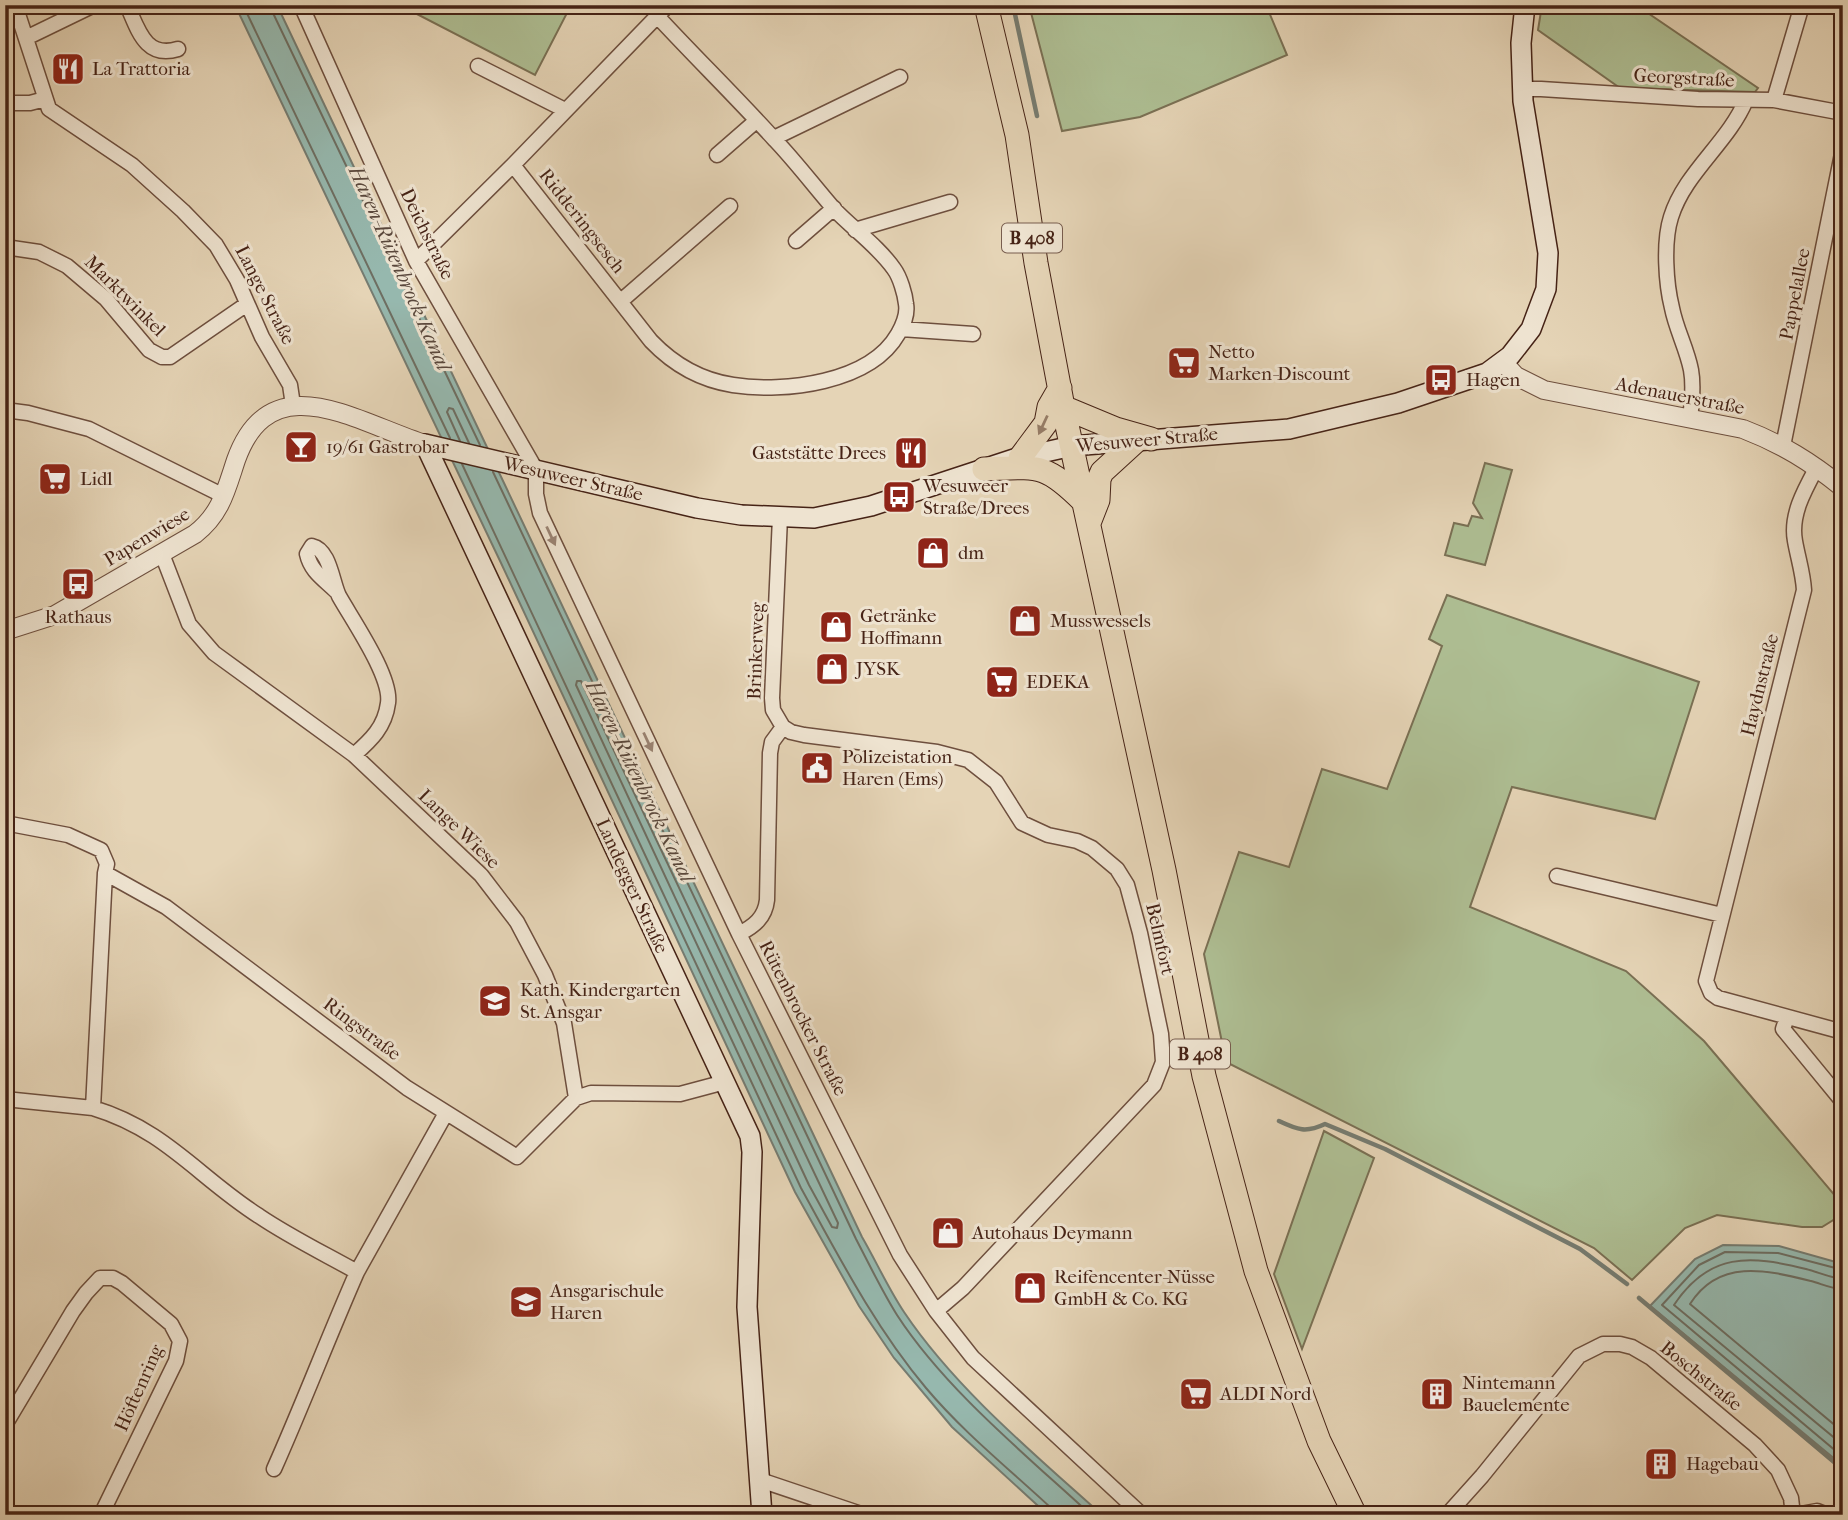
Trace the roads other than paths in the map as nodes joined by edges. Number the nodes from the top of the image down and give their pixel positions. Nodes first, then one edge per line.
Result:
1 (15, 5) edge
2 (94, 5) edge
3 (127, 5) edge
4 (301, 5) edge
5 (668, 5) edge
6 (986, 5) edge
7 (1524, 5) edge
8 (1802, 5) edge
9 (658, 17) junction
10 (26, 38) junction
11 (178, 48) dead end
12 (478, 66) dead end
13 (900, 77) dead end
14 (1522, 89) junction
15 (45, 99) junction
16 (1746, 100) junction
17 (1774, 100) junction
18 (5, 103) edge
19 (565, 110) junction
20 (1843, 113) edge
21 (755, 121) junction
22 (774, 138) junction
23 (1843, 149) edge
24 (717, 155) dead end
25 (513, 165) junction
26 (950, 202) dead end
27 (730, 206) dead end
28 (834, 208) junction
29 (855, 230) junction
30 (796, 241) dead end
31 (5, 247) edge
32 (416, 261) junction
33 (621, 301) junction
34 (247, 304) junction
35 (901, 329) junction
36 (973, 334) dead end
37 (1503, 362) junction
38 (1062, 398) junction
39 (293, 405) junction
40 (5, 410) edge
41 (1690, 418) junction
42 (1144, 439) junction
43 (432, 446) junction
44 (1072, 446) junction
45 (1783, 446) junction
46 (1020, 458) junction
47 (1817, 467) junction
48 (984, 469) junction
49 (536, 470) junction
50 (1843, 488) edge
51 (224, 496) junction
52 (1086, 513) junction
53 (780, 517) junction
54 (162, 554) junction
55 (337, 592) dead end
56 (5, 631) edge
57 (783, 727) junction
58 (354, 755) junction
59 (5, 822) edge
60 (105, 873) junction
61 (1557, 876) dead end
62 (1722, 915) junction
63 (739, 934) junction
64 (1787, 1017) junction
65 (1843, 1032) edge
66 (724, 1082) junction
67 (576, 1098) junction
68 (5, 1099) edge
69 (1843, 1102) edge
70 (93, 1108) junction
71 (446, 1113) junction
72 (357, 1272) junction
73 (936, 1311) junction
74 (5, 1425) edge
75 (274, 1469) dead end
76 (760, 1480) junction
77 (101, 1515) edge
78 (762, 1515) edge
79 (864, 1515) edge
80 (1142, 1515) edge
81 (1355, 1515) edge
82 (1447, 1515) edge
83 (1794, 1515) edge
84 (1827, 1515) edge

1 - 10 street
2 - 10 street
3 - 11 street
4 - 32 street, Deichstraße
5 - 9 street, Ridderingsesch
6 - 38 main road, B 408
7 - 14 main road, Wesuweer Straße
8 - 17 street
9 - 19 street, Ridderingsesch
9 - 21 street
10 - 15 street
12 - 19 street
13 - 22 street
14 - 16 street, Georgstraße
14 - 37 main road, Wesuweer Straße
15 - 18 street
15 - 34 street, Lange Straße
16 - 17 street, Georgstraße
16 - 41 street
17 - 20 street, Georgstraße
19 - 25 street, Ridderingsesch
21 - 22 street
21 - 24 street
22 - 28 street
23 - 45 street, Pappelallee
25 - 32 street, Ridderingsesch
25 - 33 street, Ridderingsesch
26 - 29 street
27 - 33 street, Ridderingsesch
28 - 29 street
28 - 30 street
29 - 35 street
31 - 34 street, Marktwinkel
32 - 49 street, Deichstraße
33 - 35 street, Ridderingsesch
34 - 39 street, Lange Straße
35 - 36 street
37 - 41 street, Adenauerstraße
37 - 42 main road, Wesuweer Straße
38 - 42 main road
38 - 44 main road, B 408
38 -> 46 main road
39 - 43 street
39 - 51 street, Papenwiese
40 - 51 street
41 - 45 street, Adenauerstraße
42 - 44 main road, Wesuweer Straße
42 - 52 main road
43 - 49 main road, Wesuweer Straße
43 - 66 main road, Landegger Straße
44 - 46 main road, Wesuweer Straße
44 - 52 main road, B 408
45 - 47 street, Adenauerstraße
46 - 48 main road, Wesuweer Straße
47 - 50 street, Adenauerstraße
47 - 62 street, Haydnstraße
48 - 52 main road
48 - 53 main road, Wesuweer Straße
49 - 53 main road, Wesuweer Straße
49 -> 63 street, Rütenbrocker Straße
51 - 54 street, Papenwiese
52 - 81 main road, B 408
53 - 57 street, Brinkerweg
54 - 56 street, Papenwiese
54 - 58 street, Lange Wiese
55 - 58 street
57 - 63 street
57 - 73 street, Belmfort
58 - 67 street, Lange Wiese
59 - 60 street
60 - 70 street
60 - 71 street, Ringstraße
61 - 62 street
62 - 64 street, Haydnstraße
63 - 73 street, Rütenbrocker Straße
64 - 65 street, Haydnstraße
64 - 69 street
66 - 67 street
66 - 76 main road, Landegger Straße
67 - 71 street, Ringstraße
68 - 70 street
70 - 72 street
71 - 72 street
72 - 75 street
73 - 80 street, Rütenbrocker Straße
74 - 77 street, Höftenring
76 - 78 main road, Landegger Straße
76 - 79 street
82 - 83 street, Boschstraße
83 - 84 street

